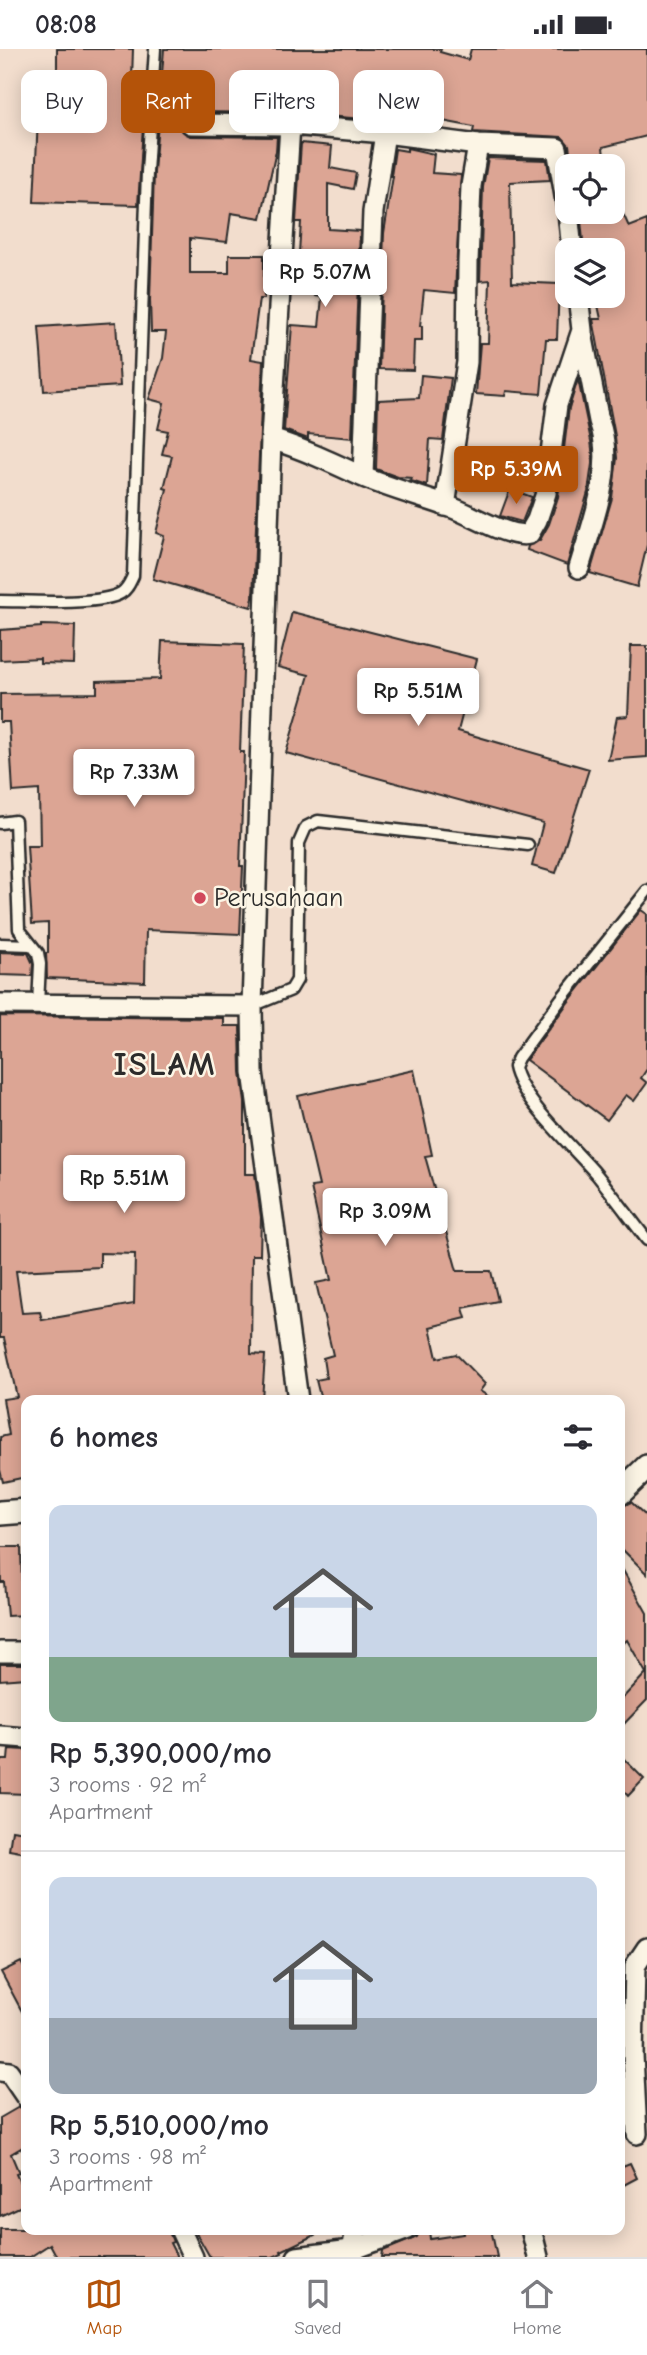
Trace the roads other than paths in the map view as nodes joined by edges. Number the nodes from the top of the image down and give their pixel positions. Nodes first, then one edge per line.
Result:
1 (155, 49) edge
2 (290, 133) edge
3 (385, 133) joint
4 (478, 145) junction
5 (558, 154) edge
6 (579, 308) edge
7 (582, 330) junction
8 (271, 439) junction
9 (363, 477) junction
10 (445, 506) junction
11 (579, 568) dead end
12 (0, 601) edge
13 (0, 823) edge
14 (528, 845) dead end
15 (647, 891) edge
16 (0, 944) edge
17 (31, 944) junction
18 (0, 1003) edge
19 (38, 1004) junction
20 (252, 1006) junction
21 (647, 1240) edge
22 (297, 1395) edge
23 (647, 1467) edge
24 (625, 1488) edge
25 (21, 1511) edge
26 (0, 1513) edge
27 (0, 1652) edge
28 (21, 1652) edge
29 (0, 1736) edge
30 (21, 1738) edge
31 (647, 1948) edge
32 (0, 2071) edge
33 (21, 2090) edge
34 (635, 2136) edge
35 (183, 2235) edge
36 (355, 2235) edge
37 (394, 2235) edge
38 (532, 2235) edge
39 (351, 2253) edge
40 (193, 2257) edge
41 (297, 2257) edge
42 (538, 2257) edge

1 - 12 lane
2 - 8 street
3 - 4 street
3 - 9 street
4 - 5 street
4 - 10 street
6 - 7 street
7 - 10 street
7 - 11 street
8 - 9 street
8 - 20 street
9 - 10 street
13 - 17 lane
14 - 20 lane
15 - 21 lane
16 - 17 lane
17 - 19 lane
18 - 19 street
19 - 20 street
20 - 22 street
23 - 24 street
25 - 26 street
27 - 28 street
29 - 30 street
31 - 34 street
32 - 33 street
35 - 40 street
36 - 39 street
37 - 39 street
38 - 42 street
39 - 41 street

